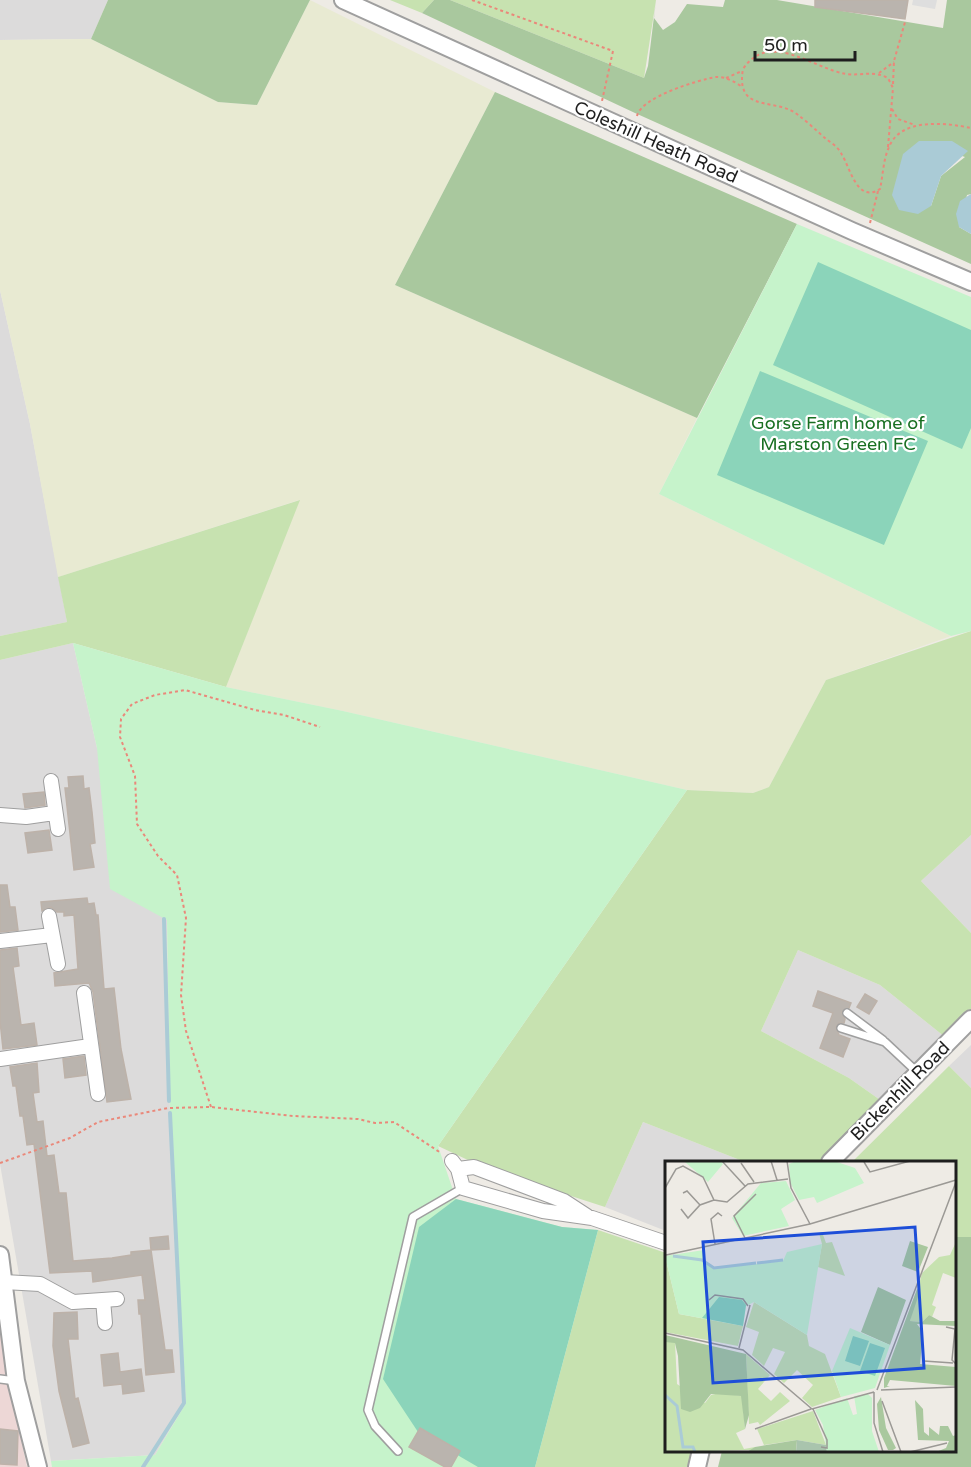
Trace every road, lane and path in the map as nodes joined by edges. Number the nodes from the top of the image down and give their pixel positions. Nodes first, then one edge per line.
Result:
1 (343, 0) edge
2 (472, 0) edge
3 (905, 22) dead end
4 (894, 61) junction
5 (742, 71) junction
6 (876, 73) junction
7 (723, 78) junction
8 (893, 84) junction
9 (744, 89) junction
10 (891, 109) junction
11 (598, 116) junction
12 (918, 125) junction
13 (971, 129) edge
14 (633, 132) junction
15 (888, 147) junction
16 (878, 191) junction
17 (866, 237) junction
18 (971, 282) edge
19 (320, 727) dead end
20 (51, 781) dead end
21 (54, 813) junction
22 (0, 815) edge
23 (58, 829) dead end
24 (49, 916) dead end
25 (52, 935) junction
26 (0, 941) edge
27 (58, 964) dead end
28 (84, 993) dead end
29 (847, 1013) dead end
30 (971, 1020) edge
31 (841, 1028) dead end
32 (885, 1042) junction
33 (90, 1047) junction
34 (0, 1059) edge
35 (917, 1072) junction
36 (98, 1094) dead end
37 (210, 1107) junction
38 (831, 1161) edge
39 (0, 1163) edge
40 (455, 1165) junction
41 (463, 1188) junction
42 (592, 1218) junction
43 (665, 1244) edge
44 (0, 1255) edge
45 (3, 1282) junction
46 (117, 1299) dead end
47 (103, 1300) junction
48 (105, 1323) dead end
49 (8, 1380) edge
50 (398, 1450) dead end
51 (701, 1452) edge
52 (38, 1467) edge
53 (697, 1467) edge

1 - 11 street, Coleshill Heath Road
2 - 11 path
3 - 4 path
4 - 6 path
4 - 8 path
5 - 6 path
5 - 7 path
5 - 9 path
6 - 8 path
7 - 9 path
7 - 14 path
8 - 10 path
9 - 16 path
10 - 12 path
10 - 15 path
11 - 14 street, Coleshill Heath Road
12 - 13 path
12 - 15 path
14 - 17 street, Coleshill Heath Road
15 - 16 path
16 - 17 path
17 - 18 street, Coleshill Heath Road
19 - 37 path
20 - 21 street
21 - 22 street
21 - 23 street
24 - 25 street
25 - 26 street
25 - 27 street
28 - 33 street
29 - 32 lane
30 - 35 street, Bickenhill Road
31 - 32 lane
32 - 35 lane
33 - 34 street
33 - 36 street
35 - 38 street, Bickenhill Road
37 - 39 path
37 - 40 path
40 - 41 street
40 - 42 street
41 - 42 street
41 - 50 lane
42 - 43 street
44 - 45 street
45 - 47 street
45 - 49 street
46 - 47 street
47 - 48 street
49 - 52 street
51 - 53 street

